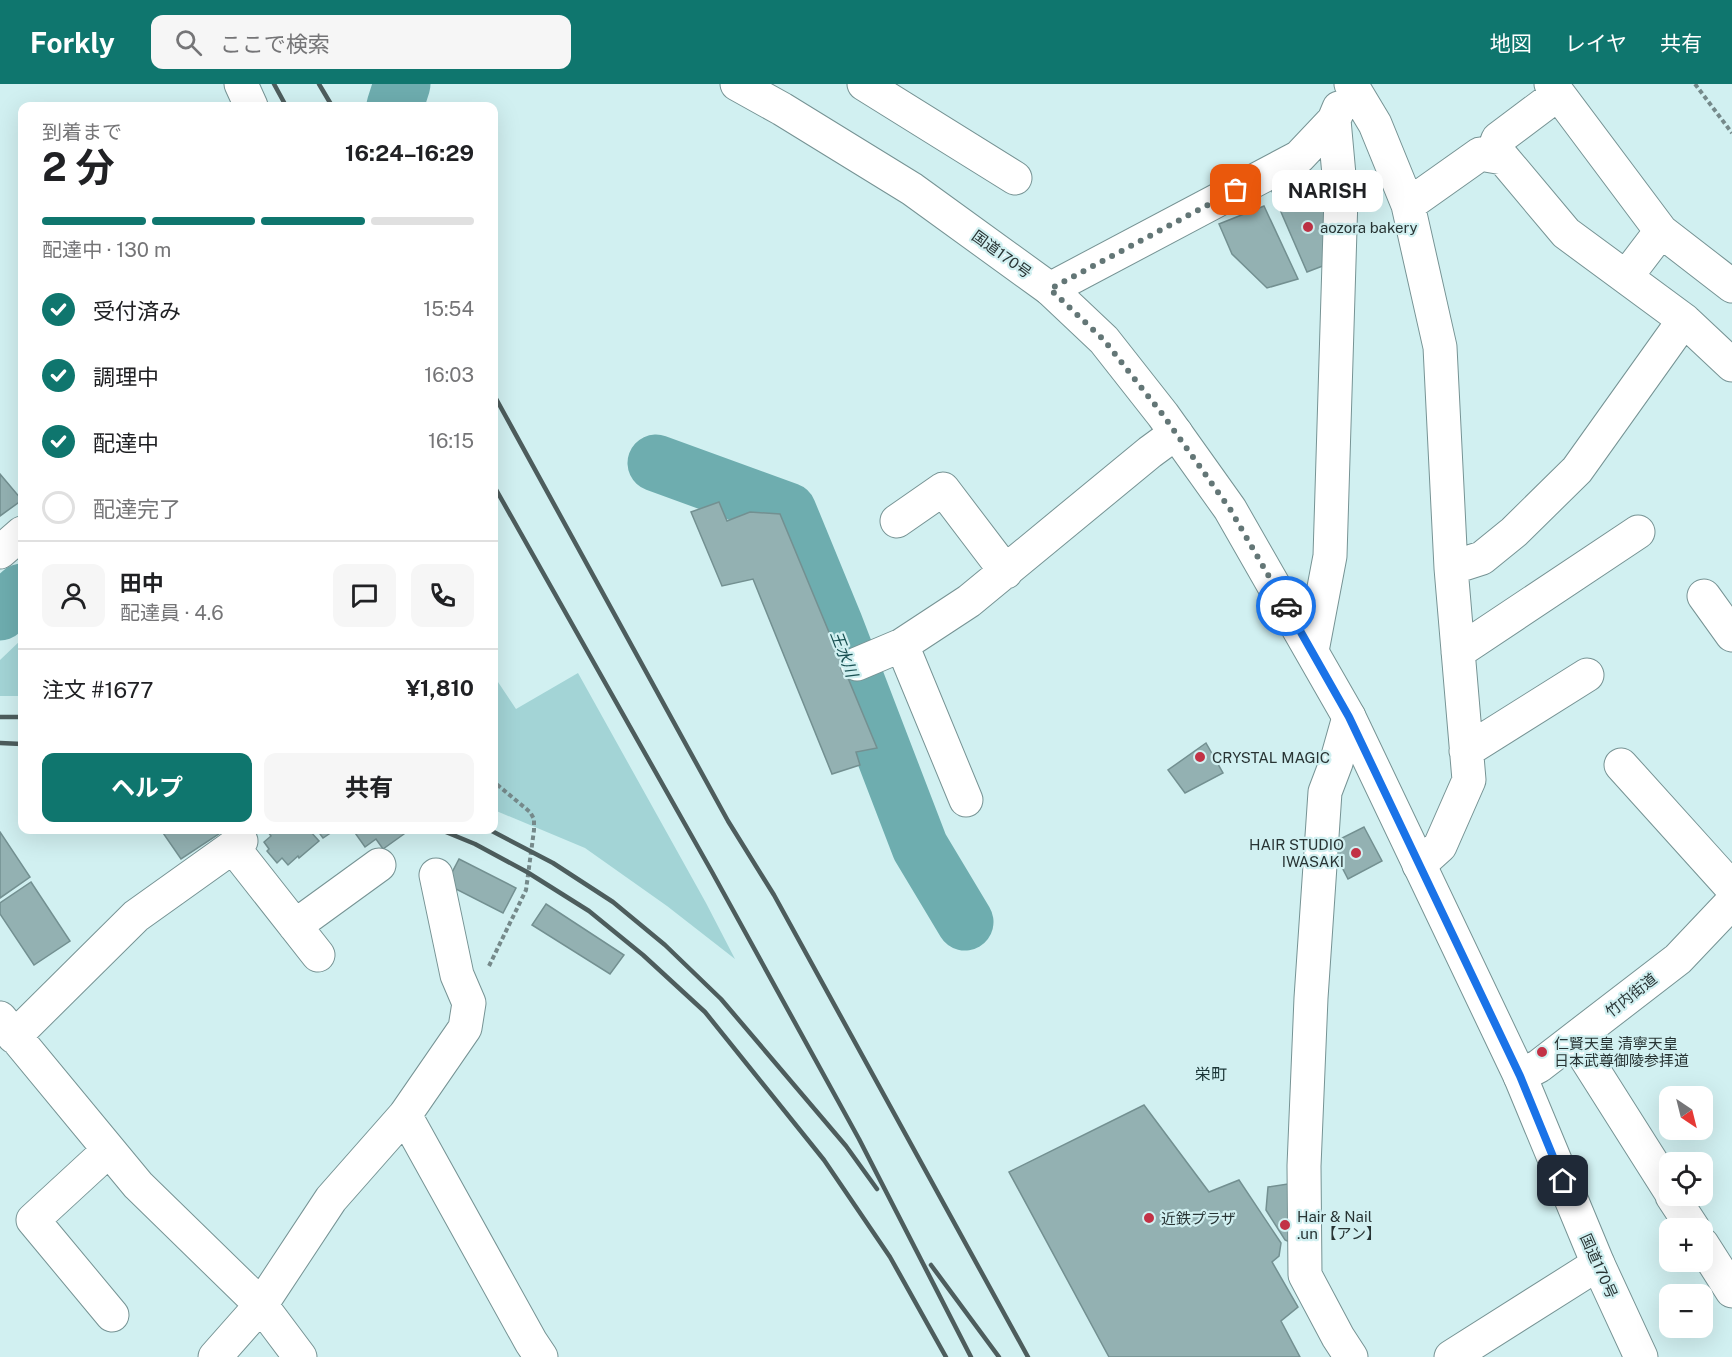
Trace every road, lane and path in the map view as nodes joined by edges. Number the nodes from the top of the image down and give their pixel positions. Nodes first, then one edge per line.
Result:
1 (241, 84) edge
2 (737, 84) edge
3 (864, 84) edge
4 (1350, 84) edge
5 (1695, 84) edge
6 (1555, 89) edge
7 (249, 102) edge
8 (1334, 120) junction
9 (1732, 134) edge
10 (1492, 155) junction
11 (1015, 178) dead end
12 (1408, 204) junction
13 (1661, 231) junction
14 (1626, 277) junction
15 (1732, 286) edge
16 (1050, 289) junction
17 (1684, 320) junction
18 (1732, 365) edge
19 (1176, 433) junction
20 (897, 521) dead end
21 (1638, 532) dead end
22 (18, 536) edge
23 (0, 552) edge
24 (1451, 568) junction
25 (1006, 572) junction
26 (1704, 596) dead end
27 (1732, 635) edge
28 (902, 645) junction
29 (1312, 651) junction
30 (1458, 652) junction
31 (858, 664) dead end
32 (1587, 675) dead end
33 (1349, 717) junction
34 (1466, 751) junction
35 (1621, 765) dead end
36 (498, 785) edge
37 (966, 800) dead end
38 (379, 865) dead end
39 (1419, 865) junction
40 (436, 875) dead end
41 (1732, 888) edge
42 (1732, 902) edge
43 (295, 926) junction
44 (318, 955) dead end
45 (469, 1003) junction
46 (7, 1028) edge
47 (1578, 1046) junction
48 (1520, 1076) junction
49 (405, 1115) junction
50 (109, 1150) junction
51 (1659, 1174) edge
52 (1713, 1261) edge
53 (1598, 1264) junction
54 (1732, 1291) edge
55 (261, 1305) junction
56 (112, 1315) dead end
57 (215, 1357) edge
58 (300, 1357) edge
59 (541, 1357) edge
60 (1351, 1357) edge
61 (1451, 1357) edge
62 (1641, 1357) edge

1 - 7 main road
2 - 16 main road, 国道170号
3 - 11 main road
4 - 8 main road
4 - 12 main road
5 - 9 path
6 - 10 main road
6 - 13 main road
8 - 16 main road
8 - 29 main road
10 - 12 main road
10 - 14 main road
12 - 24 main road
13 - 14 main road
13 - 15 main road
14 - 17 main road
16 - 19 main road, 国道170号
17 - 18 main road
17 - 24 main road
19 - 25 main road
19 - 29 main road, 国道170号
20 - 25 main road
21 - 30 main road
22 - 23 main road
24 - 30 main road
25 - 28 main road
26 - 27 main road
28 - 31 main road
28 - 37 main road
29 - 33 main road, 国道170号
30 - 34 main road
32 - 34 main road
33 - 39 main road, 国道170号
33 - 60 main road
34 - 39 main road
35 - 41 main road
36 - 45 path
38 - 43 main road
39 - 48 main road, 国道170号
40 - 45 main road
42 - 47 main road, 竹内街道
43 - 44 main road
43 - 46 main road
45 - 49 main road
46 - 50 main road
47 - 48 main road, 竹内街道
47 - 51 main road
48 - 53 main road, 国道170号
49 - 55 main road
49 - 59 main road
50 - 55 main road
50 - 56 main road
52 - 54 main road
53 - 61 main road
53 - 62 main road, 国道170号
55 - 57 main road
55 - 58 main road

